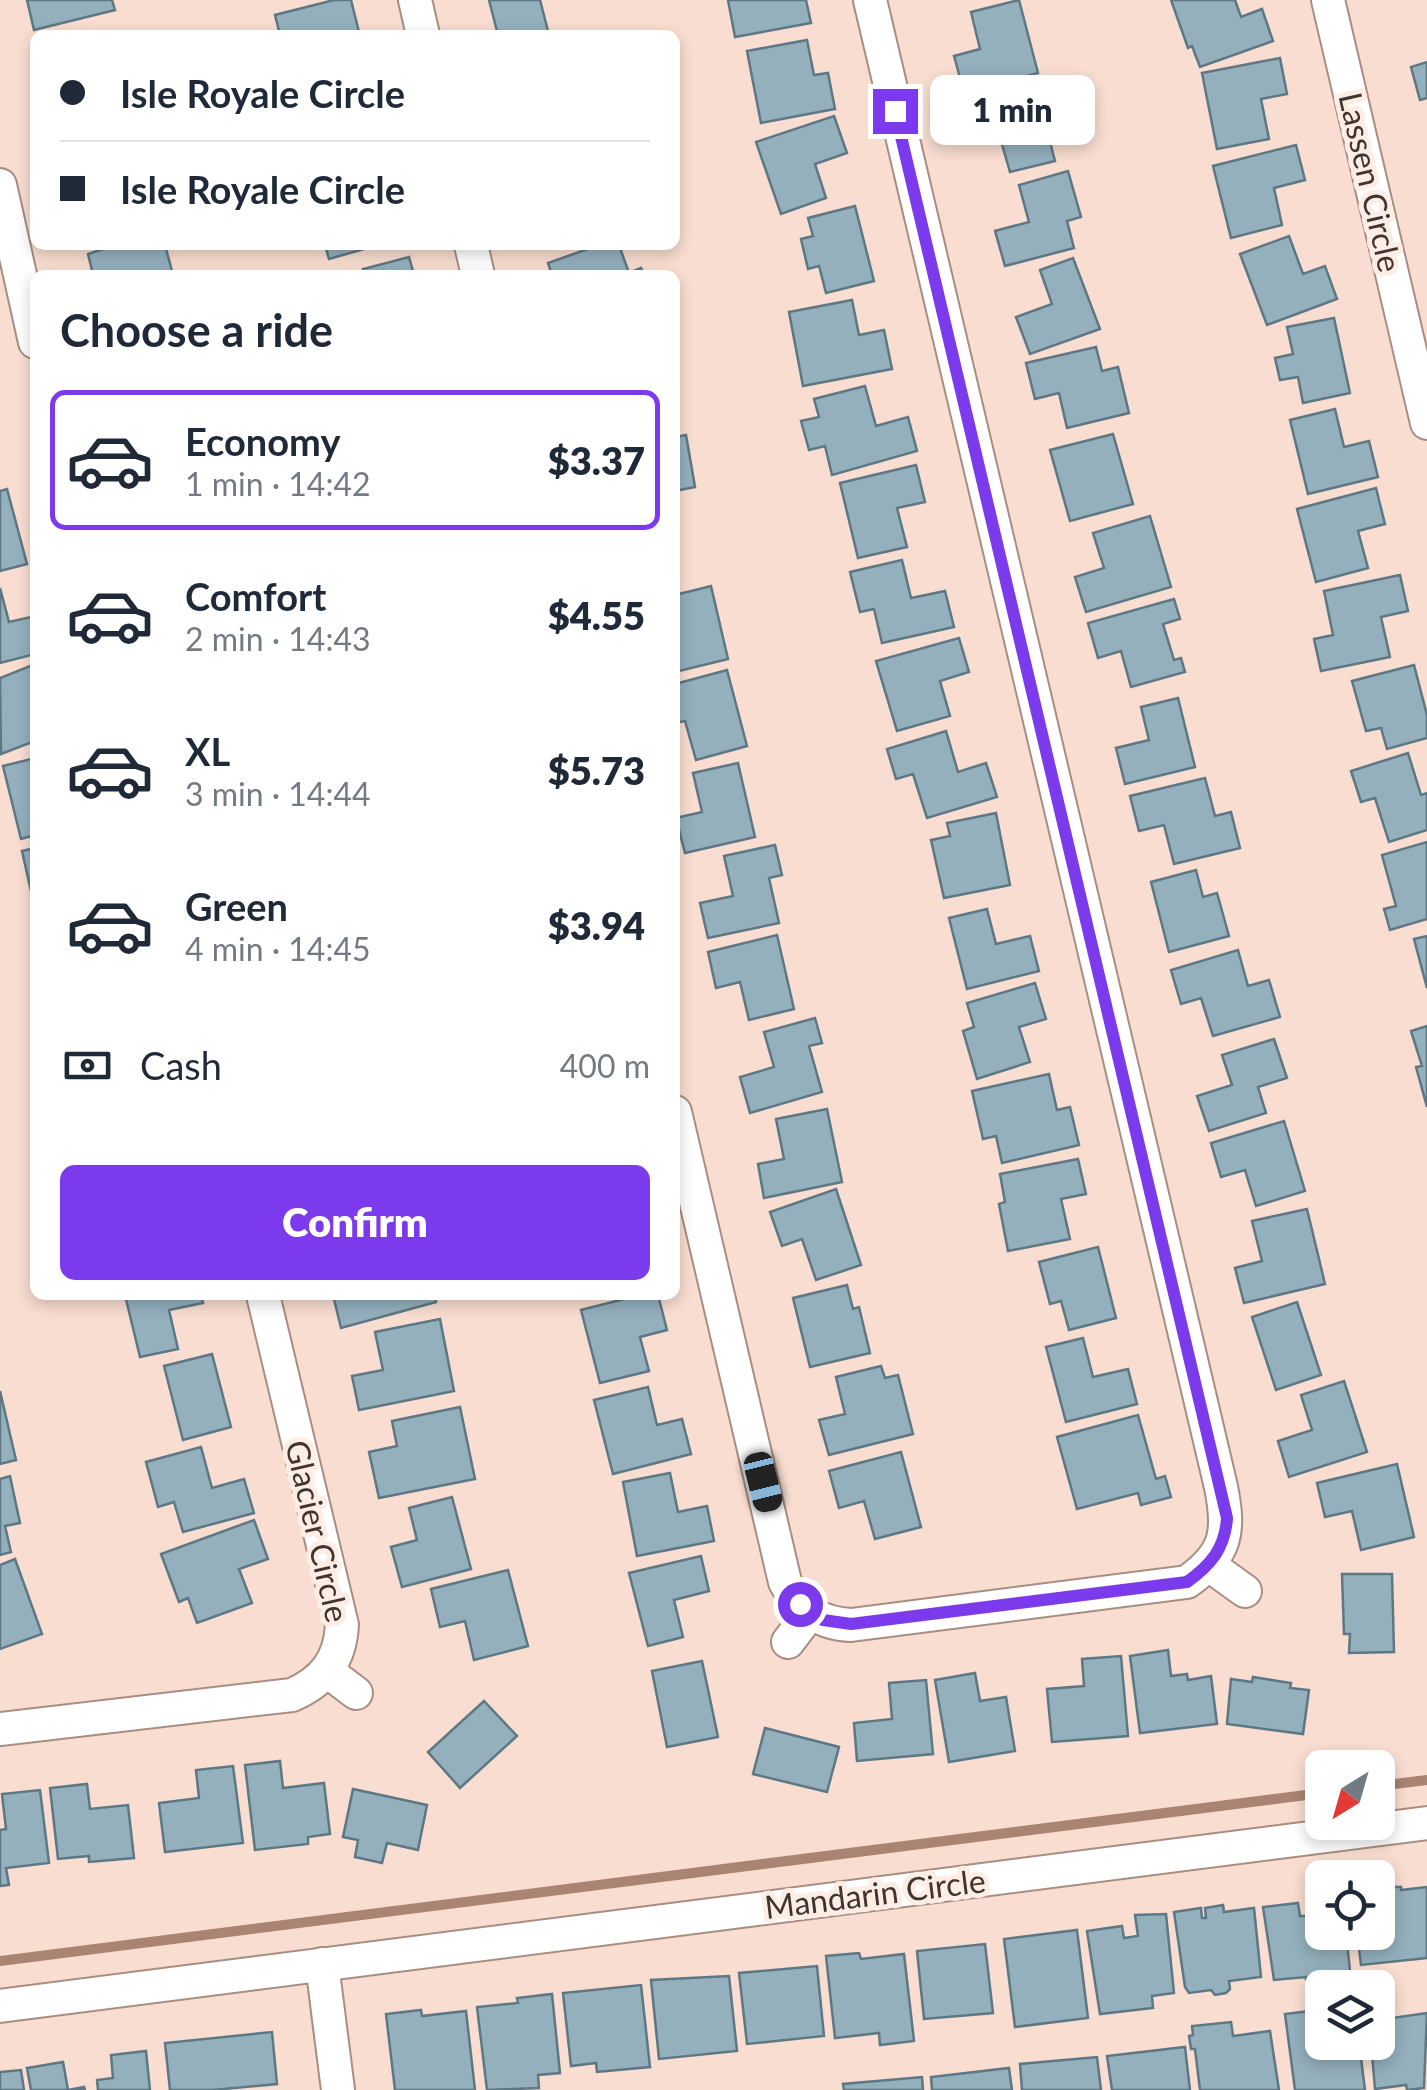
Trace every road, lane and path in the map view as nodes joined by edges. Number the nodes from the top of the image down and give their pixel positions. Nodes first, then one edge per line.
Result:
1 (415, 0) edge
2 (870, 0) edge
3 (1328, 0) edge
4 (422, 30) edge
5 (0, 184) edge
6 (30, 319) edge
7 (1427, 423) edge
8 (680, 1133) edge
9 (264, 1300) edge
10 (1209, 1565) junction
11 (1245, 1591) dead end
12 (810, 1612) junction
13 (788, 1642) dead end
14 (327, 1671) junction
15 (356, 1694) dead end
16 (0, 1729) edge
17 (1427, 1823) edge
18 (322, 1964) junction
19 (0, 2006) edge
20 (338, 2090) edge

1 - 4 street
2 - 10 street
3 - 7 street, Lassen Circle
5 - 6 street
8 - 12 street
9 - 14 street, Glacier Circle
10 - 11 street
10 - 12 street
12 - 13 street
14 - 15 street
14 - 16 street, Glacier Circle
17 - 18 street, Mandarin Circle
18 - 19 street, Mandarin Circle
18 - 20 street

